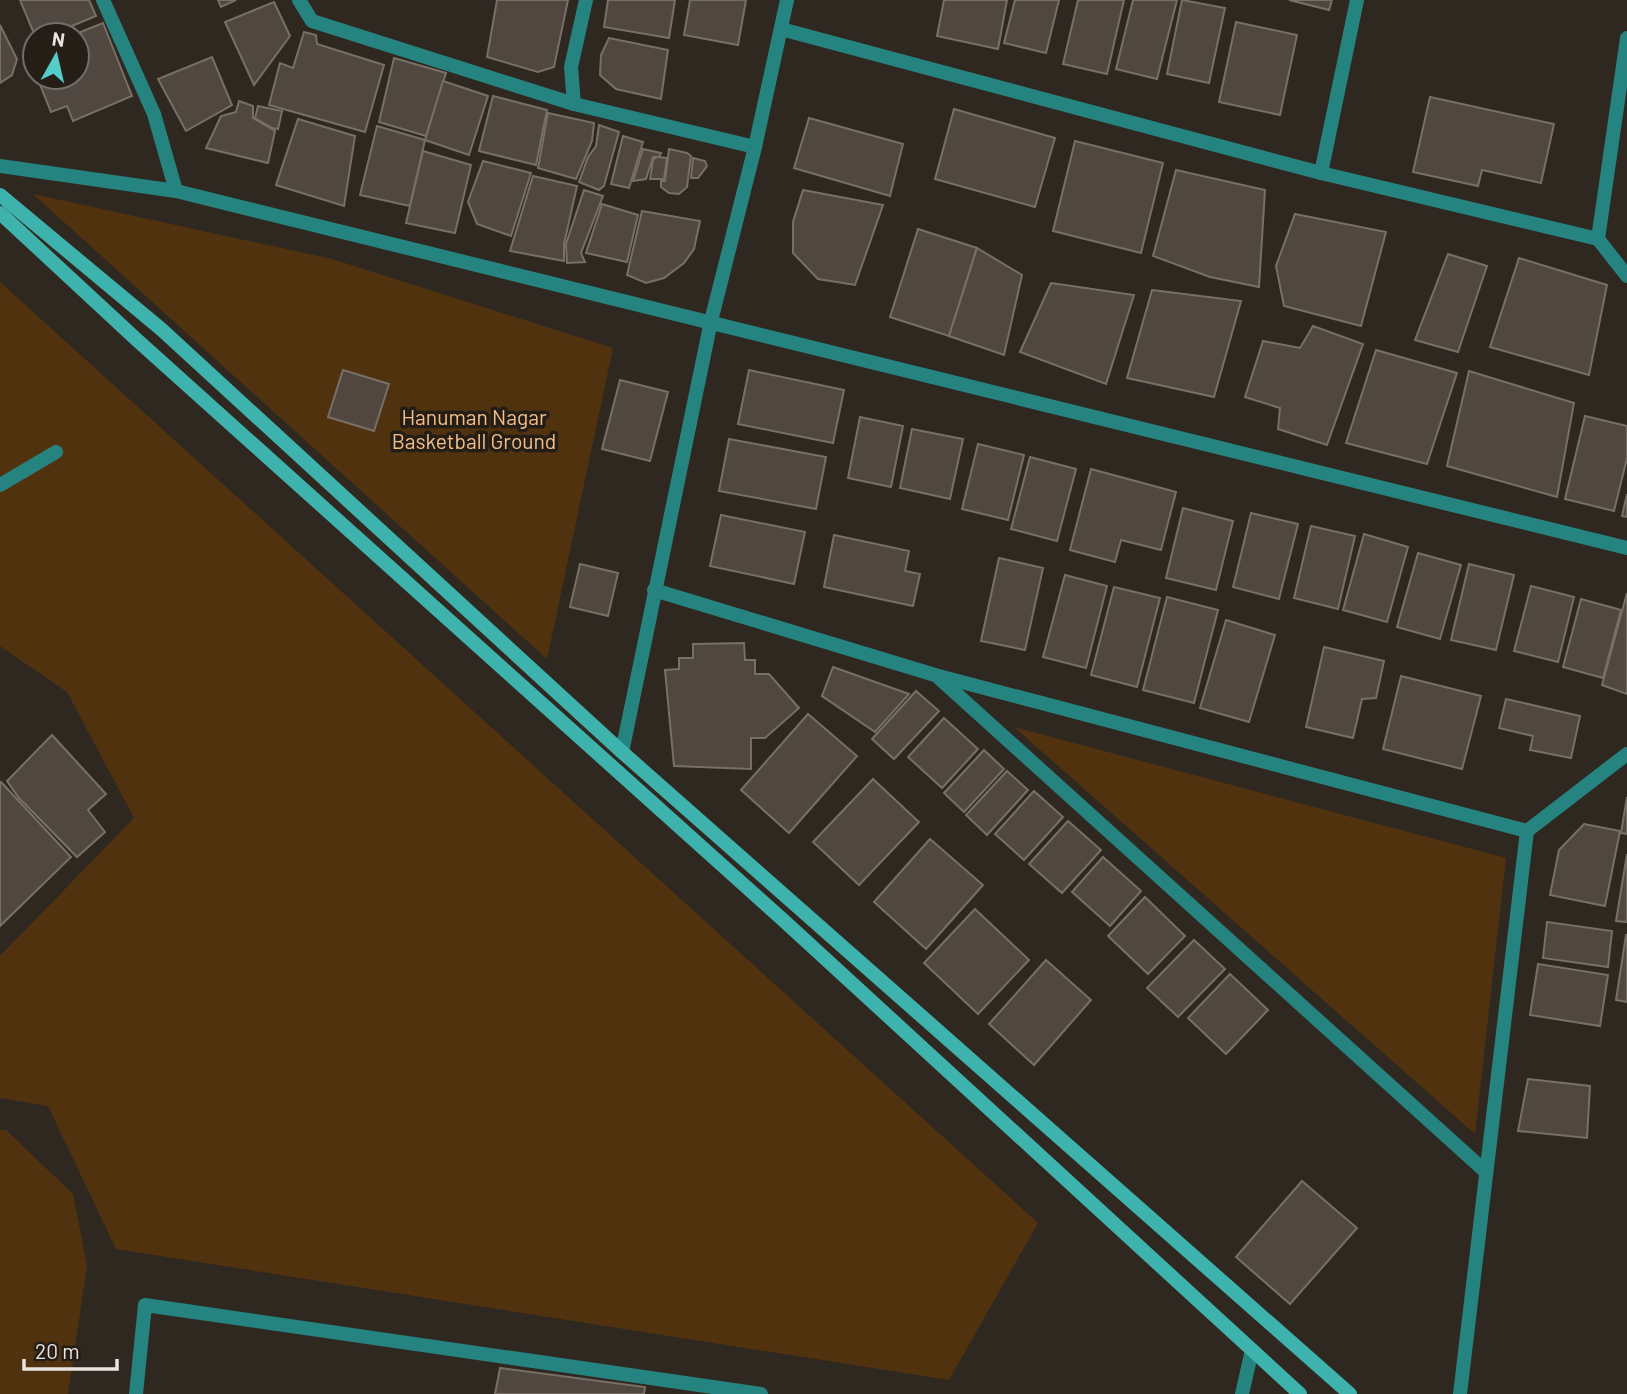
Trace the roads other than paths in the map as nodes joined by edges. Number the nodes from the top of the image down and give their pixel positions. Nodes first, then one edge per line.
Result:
1 (103, 0) edge
2 (299, 0) edge
3 (586, 0) edge
4 (788, 0) edge
5 (1357, 0) edge
6 (781, 29) junction
7 (1627, 38) edge
8 (573, 104) junction
9 (755, 147) junction
10 (0, 166) edge
11 (1321, 173) junction
12 (176, 191) junction
13 (0, 195) edge
14 (0, 213) edge
15 (1598, 239) junction
16 (1627, 276) edge
17 (711, 321) junction
18 (56, 452) dead end
19 (0, 485) edge
20 (1627, 548) edge
21 (654, 590) junction
22 (935, 675) junction
23 (622, 752) junction
24 (1627, 754) edge
25 (1527, 831) junction
26 (1486, 1172) junction
27 (1252, 1350) junction
28 (136, 1394) edge
29 (761, 1394) edge
30 (1242, 1394) edge
31 (1300, 1394) edge
32 (1350, 1394) edge
33 (1460, 1394) edge

1 - 12 street
2 - 8 street
3 - 8 street
4 - 6 street
5 - 11 street
6 - 9 street
6 - 11 street
7 - 15 street
8 - 9 street
9 - 17 street
10 - 12 street
11 - 15 street
12 - 17 street
13 - 23 main road
14 - 27 main road
15 - 16 street
17 - 20 street
17 - 21 street
18 - 19 street
21 - 22 street
21 - 23 street
22 - 25 street
22 - 26 street
23 - 32 main road
24 - 25 street
25 - 26 street
26 - 33 street
27 - 30 street
27 - 31 main road
28 - 29 street

